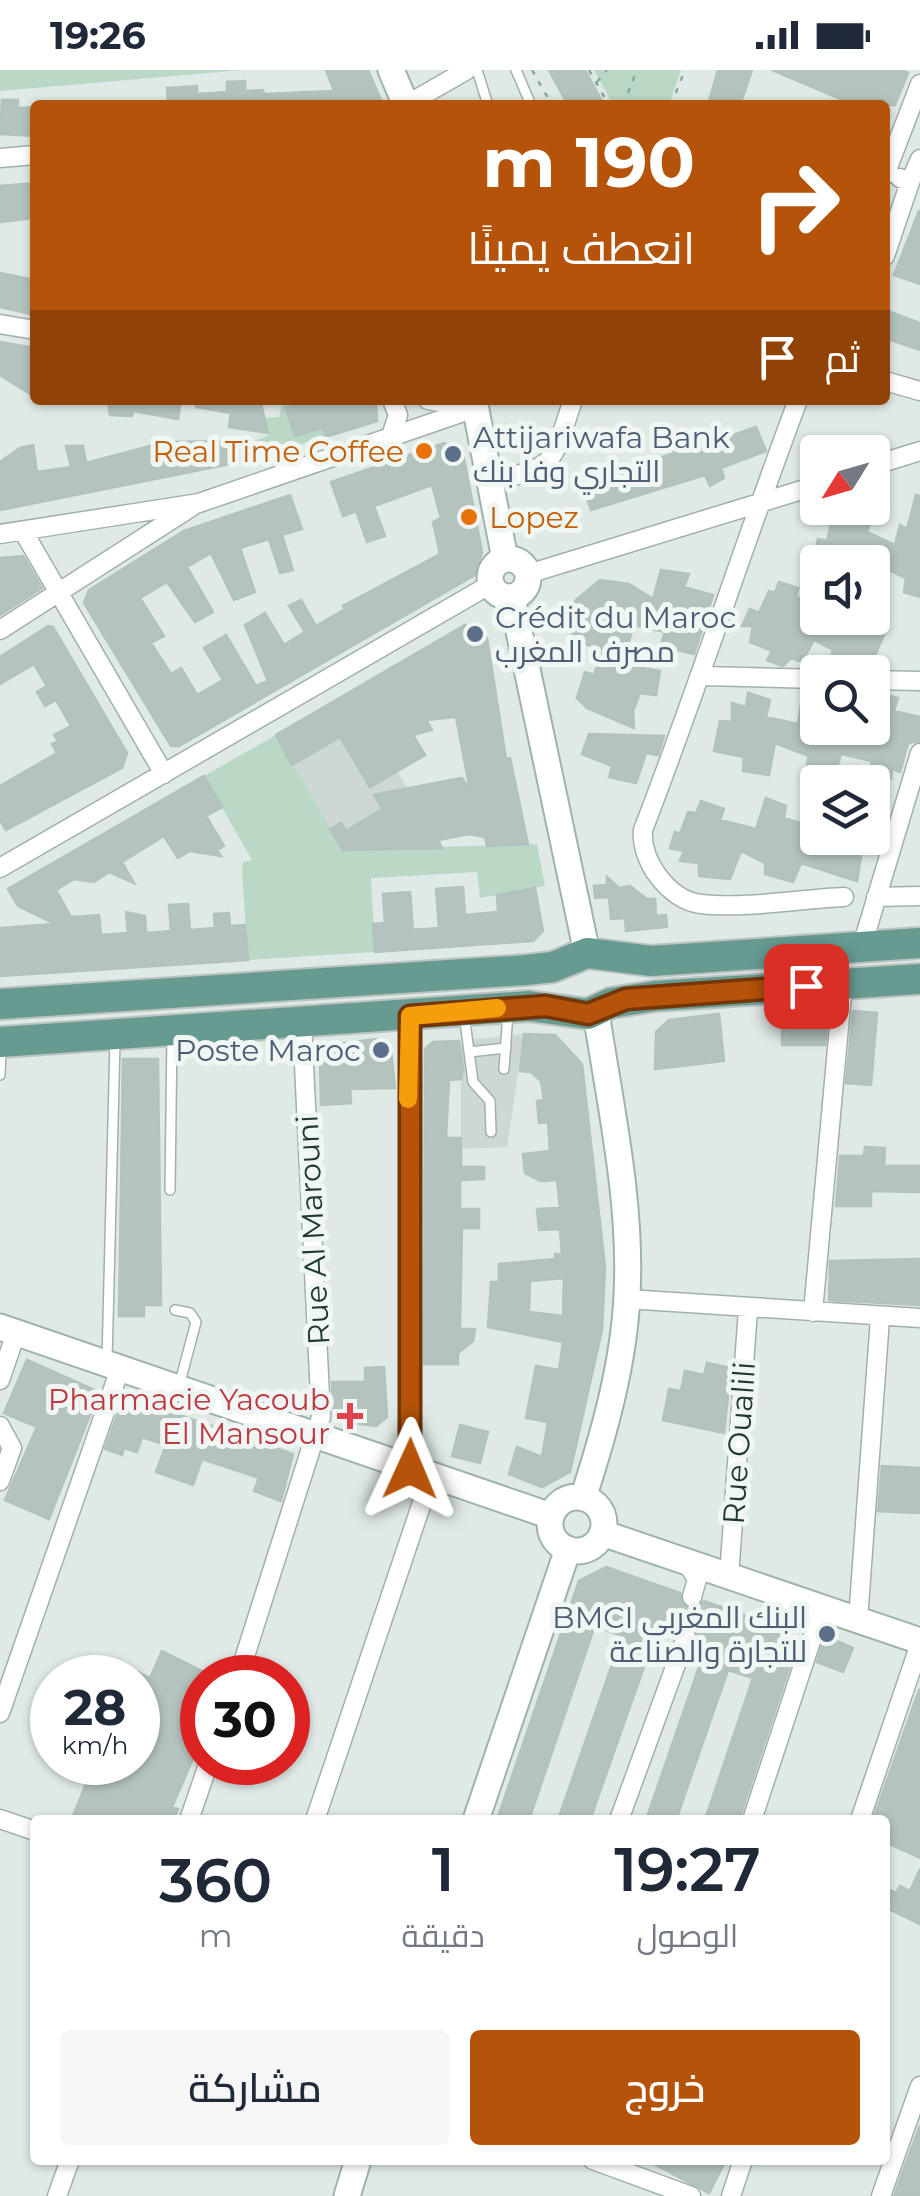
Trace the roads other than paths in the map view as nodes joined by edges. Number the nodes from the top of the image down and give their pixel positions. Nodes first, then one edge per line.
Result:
1 (391, 70) edge
2 (467, 70) edge
3 (477, 70) edge
4 (516, 70) edge
5 (920, 84) edge
6 (404, 100) edge
7 (415, 100) edge
8 (486, 100) edge
9 (529, 100) edge
10 (30, 155) edge
11 (0, 158) edge
12 (920, 158) edge
13 (890, 161) edge
14 (890, 176) edge
15 (910, 182) junction
16 (890, 241) edge
17 (0, 324) edge
18 (30, 329) edge
19 (890, 382) edge
20 (920, 391) edge
21 (394, 405) edge
22 (472, 405) edge
23 (475, 405) edge
24 (571, 405) edge
25 (796, 405) edge
26 (391, 436) junction
27 (920, 451) edge
28 (890, 460) edge
29 (490, 481) junction
30 (800, 491) edge
31 (198, 503) junction
32 (758, 504) junction
33 (23, 531) junction
34 (0, 534) edge
35 (505, 559) junction
36 (528, 574) junction
37 (502, 591) junction
38 (59, 593) junction
39 (0, 630) edge
40 (702, 676) junction
41 (800, 679) edge
42 (890, 681) edge
43 (920, 682) edge
44 (920, 753) edge
45 (164, 774) junction
46 (0, 868) edge
47 (919, 893) edge
48 (844, 897) dead end
49 (876, 898) junction
50 (920, 942) edge
51 (862, 946) junction
52 (585, 958) junction
53 (920, 979) edge
54 (844, 984) junction
55 (0, 1004) edge
56 (508, 1008) junction
57 (593, 1008) junction
58 (464, 1011) junction
59 (410, 1016) junction
60 (302, 1022) junction
61 (172, 1030) junction
62 (116, 1034) junction
63 (1, 1042) edge
64 (506, 1048) junction
65 (469, 1052) junction
66 (504, 1069) dead end
67 (0, 1075) edge
68 (492, 1132) dead end
69 (170, 1190) dead end
70 (627, 1299) junction
71 (748, 1308) junction
72 (175, 1310) dead end
73 (814, 1312) junction
74 (880, 1318) junction
75 (920, 1318) edge
76 (8, 1330) edge
77 (114, 1367) junction
78 (0, 1380) edge
79 (178, 1389) junction
80 (0, 1426) edge
81 (318, 1438) junction
82 (420, 1472) junction
83 (0, 1481) edge
84 (583, 1498) junction
85 (551, 1516) junction
86 (602, 1534) junction
87 (568, 1549) junction
88 (686, 1562) junction
89 (727, 1576) junction
90 (822, 1608) junction
91 (858, 1620) junction
92 (681, 1640) tunnel mouth
93 (920, 1643) edge
94 (246, 1655) edge
95 (0, 1713) edge
96 (201, 1785) edge
97 (191, 1815) edge
98 (317, 1815) edge
99 (478, 1815) edge
100 (621, 1815) edge
101 (754, 1815) edge
102 (862, 1815) edge
103 (0, 1819) edge
104 (30, 1829) edge
105 (920, 2086) edge
106 (68, 2165) edge
107 (356, 2165) edge
108 (741, 2165) edge
109 (640, 2168) edge
110 (685, 2195) edge
111 (57, 2196) edge
112 (347, 2196) edge
113 (731, 2196) edge
114 (881, 2196) edge

1 - 6 street
2 - 7 street
3 - 8 lane
4 - 9 lane
5 - 13 street
10 - 11 street
12 - 15 street
14 - 15 street
15 - 16 street
17 - 18 street
19 - 20 street
21 - 26 street
22 - 26 street
23 - 29 street
24 - 29 street
25 - 32 street
26 - 31 street
27 - 28 street
29 - 35 street
30 - 32 street
31 - 33 street
31 - 38 street
32 - 36 street
32 - 40 street
33 - 34 street
33 - 38 street
35 - 36 street
35 - 37 street
36 - 37 street
37 - 45 street
37 - 52 street
38 - 39 street
38 - 45 street
40 - 41 street
40 - 48 street
42 - 43 street
44 - 49 street
45 - 46 street
47 - 49 street
49 - 51 street
50 - 51 main road
51 - 52 main road
52 - 55 main road
52 - 57 main road
52 - 57 main road
53 - 54 main road
54 - 57 main road
54 - 73 street
56 - 57 main road
56 - 58 main road
56 - 64 lane
57 - 70 street
58 - 59 main road
58 - 65 lane
59 - 60 main road
59 - 82 street
60 - 61 main road
60 - 81 street, Rue Al Marouni
61 - 62 main road
61 - 69 lane
62 - 63 main road
62 - 77 lane
63 - 67 lane
64 - 65 lane
64 - 66 lane
65 - 68 lane
70 - 71 street
70 - 84 street
71 - 73 street
71 - 89 street, Rue Oualili
72 - 79 lane
73 - 74 street
74 - 75 street
74 - 91 street
76 - 77 street
76 - 78 street
77 - 79 street
77 - 95 street
79 - 81 street
80 - 83 street
81 - 82 street
81 - 94 street, Rue Al Marouni
82 - 85 street
82 - 98 street
84 - 85 street
84 - 86 street
85 - 87 street
86 - 87 street
86 - 88 street
87 - 99 street
88 - 89 street
88 - 89 street
89 - 90 street
90 - 91 street
90 - 101 street
91 - 93 street
92 - 100 street
93 - 102 street
96 - 97 street
103 - 104 street
105 - 114 street
106 - 111 street
107 - 112 street
108 - 113 street
109 - 110 street

